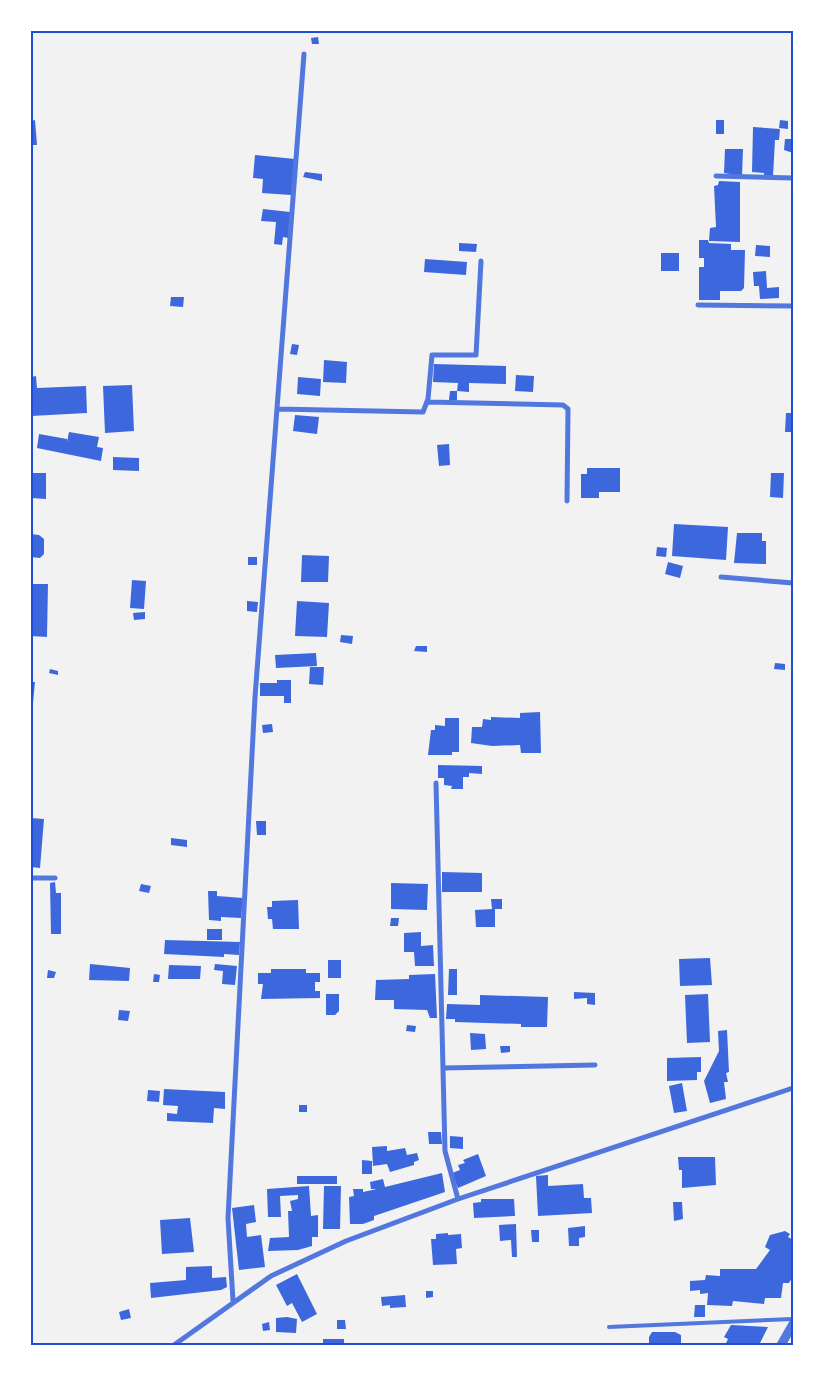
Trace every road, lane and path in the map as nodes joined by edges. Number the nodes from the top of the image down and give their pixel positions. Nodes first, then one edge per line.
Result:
1 (304, 54) dead end
2 (716, 176) dead end
3 (793, 178) edge
4 (481, 261) dead end
5 (698, 305) dead end
6 (793, 306) edge
7 (427, 402) junction
8 (277, 409) junction
9 (567, 501) dead end
10 (721, 578) dead end
11 (793, 583) edge
12 (436, 783) dead end
13 (31, 878) edge
14 (55, 878) dead end
15 (595, 1065) dead end
16 (443, 1068) junction
17 (793, 1088) edge
18 (458, 1198) junction
19 (233, 1301) junction
20 (793, 1319) edge
21 (793, 1324) edge
22 (609, 1327) dead end
23 (174, 1345) edge
24 (781, 1345) edge

1 - 8 street
2 - 3 street
4 - 7 street
5 - 6 street
7 - 8 street
7 - 9 street
8 - 19 street
10 - 11 street
12 - 16 street
13 - 14 street
15 - 16 street
16 - 18 street
17 - 18 street
18 - 19 street
19 - 23 street
20 - 22 lane
21 - 24 street

